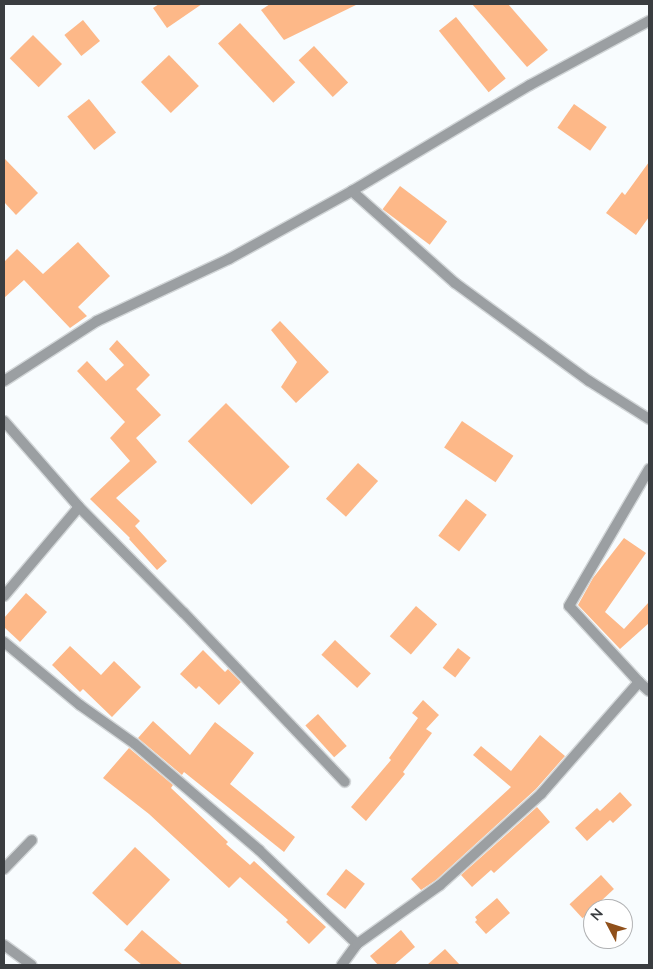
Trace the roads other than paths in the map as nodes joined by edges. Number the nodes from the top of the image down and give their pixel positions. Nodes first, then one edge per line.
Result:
1 (649, 22) edge
2 (352, 191) junction
3 (4, 381) edge
4 (649, 419) edge
5 (4, 421) edge
6 (649, 468) edge
7 (79, 507) junction
8 (4, 596) edge
9 (4, 642) edge
10 (639, 682) junction
11 (649, 691) edge
12 (345, 782) dead end
13 (32, 840) dead end
14 (4, 869) edge
15 (356, 944) junction
16 (4, 945) edge
17 (32, 965) edge
18 (342, 965) edge

1 - 2 street
2 - 3 street
2 - 4 street
5 - 7 street
6 - 10 street
7 - 8 street
7 - 12 street
9 - 15 street
10 - 11 street
10 - 15 street
13 - 14 street
15 - 18 street
16 - 17 street

